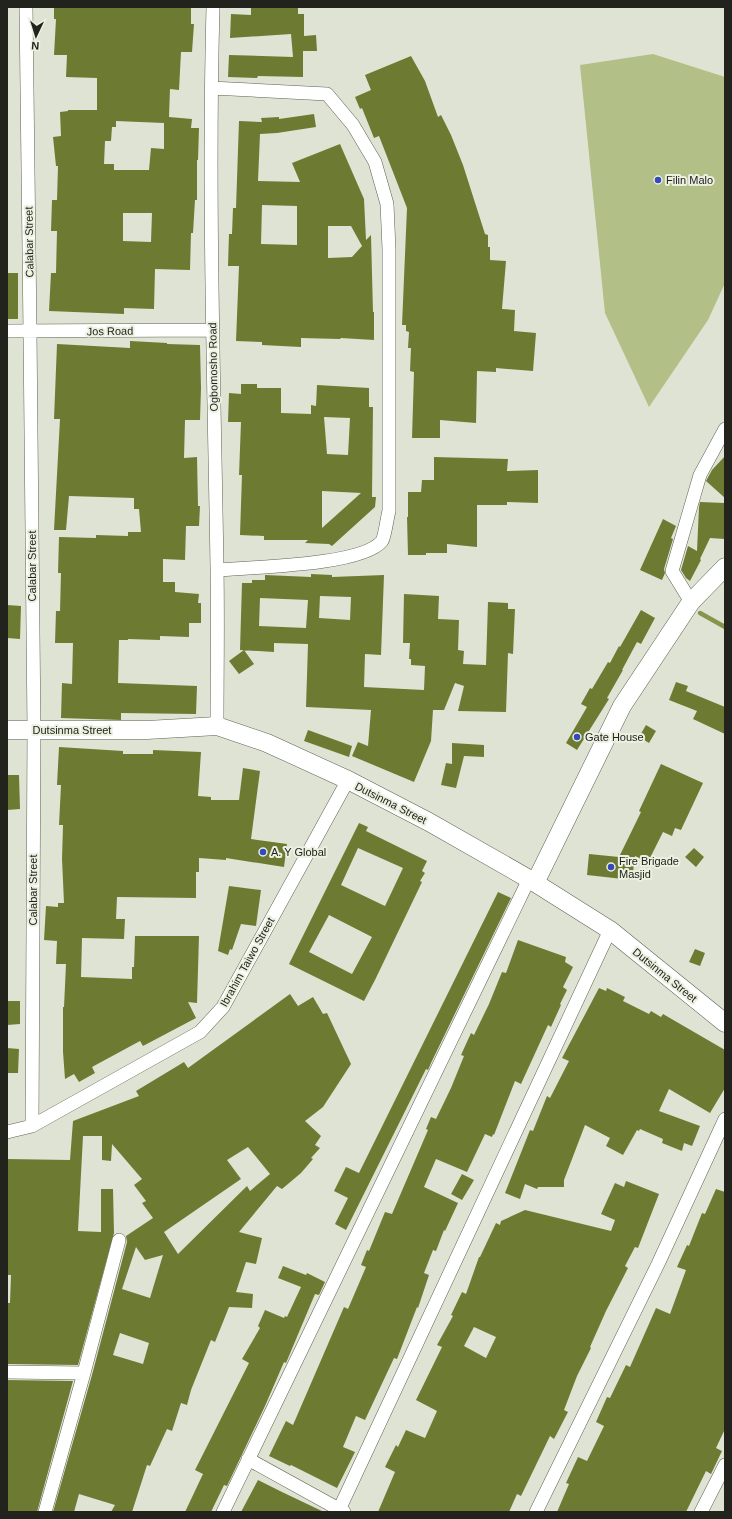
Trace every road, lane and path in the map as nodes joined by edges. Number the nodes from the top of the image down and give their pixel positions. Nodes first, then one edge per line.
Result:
1 (26, 7) edge
2 (213, 7) edge
3 (211, 88) junction
4 (212, 330) junction
5 (7, 331) edge
6 (30, 332) junction
7 (725, 429) edge
8 (725, 567) edge
9 (217, 570) junction
10 (691, 602) junction
11 (217, 726) junction
12 (7, 730) edge
13 (34, 730) junction
14 (348, 780) junction
15 (532, 881) junction
16 (610, 930) junction
17 (725, 1023) edge
18 (725, 1119) edge
19 (32, 1126) junction
20 (7, 1132) edge
21 (119, 1240) dead end
22 (7, 1372) edge
23 (84, 1373) junction
24 (248, 1460) junction
25 (725, 1465) edge
26 (340, 1511) edge
27 (45, 1512) edge
28 (223, 1512) edge
29 (536, 1512) edge
30 (701, 1512) edge

1 - 6 street, Calabar Street
2 - 3 street, Ogbomosho Road
3 - 4 street, Ogbomosho Road
3 - 9 street
4 - 6 street, Jos Road
4 - 9 street, Ogbomosho Road
5 - 6 street, Jos Road
6 - 13 street, Calabar Street
7 - 10 street
8 - 10 street
9 - 11 street, Ogbomosho Road
10 - 15 street
11 - 13 street, Dutsinma Street
11 - 14 street, Dutsinma Street
12 - 13 street, Dutsinma Street
13 - 19 street, Calabar Street
14 - 15 street, Dutsinma Street
14 - 19 street, Ibrahim Taiwo Street
15 - 16 street, Dutsinma Street
15 - 24 street
16 - 17 street, Dutsinma Street
16 - 26 street
18 - 29 street
19 - 20 street, Ibrahim Taiwo Street
21 - 23 street
22 - 23 street
23 - 27 street
24 - 26 street
24 - 28 street
25 - 30 street

